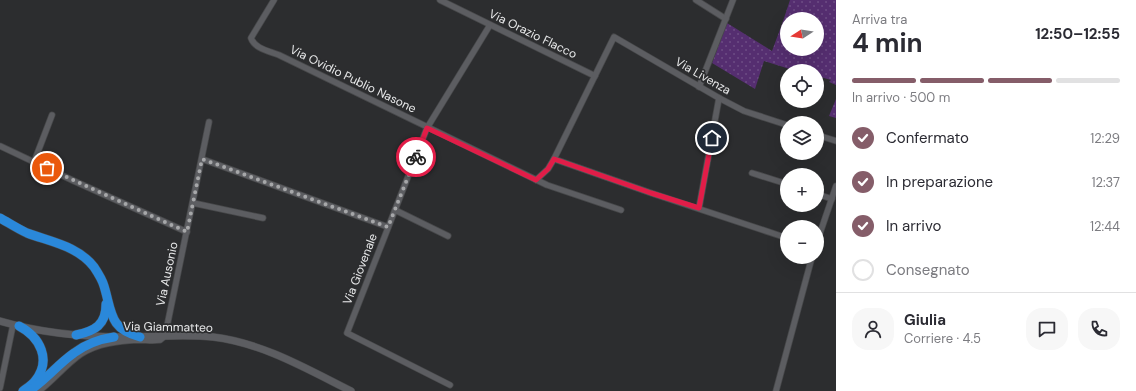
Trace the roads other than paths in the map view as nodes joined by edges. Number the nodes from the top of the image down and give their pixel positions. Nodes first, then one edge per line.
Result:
1 (274, 0) edge
2 (440, 0) edge
3 (696, 0) edge
4 (732, 0) edge
5 (726, 19) junction
6 (490, 25) junction
7 (595, 76) junction
8 (699, 87) junction
9 (719, 98) junction
10 (52, 114) dead end
11 (209, 122) dead end
12 (780, 123) edge
13 (427, 128) junction
14 (824, 137) edge
15 (836, 141) edge
16 (0, 146) edge
17 (202, 159) junction
18 (554, 159) junction
19 (34, 162) junction
20 (752, 173) dead end
21 (536, 180) junction
22 (780, 182) edge
23 (836, 186) edge
24 (824, 196) edge
25 (832, 199) junction
26 (193, 203) junction
27 (699, 208) junction
28 (395, 210) junction
29 (621, 210) dead end
30 (0, 218) edge
31 (263, 218) dead end
32 (824, 222) edge
33 (388, 227) junction
34 (187, 232) junction
35 (448, 236) dead end
36 (780, 236) edge
37 (810, 264) edge
38 (106, 292) junction
39 (0, 321) edge
40 (16, 325) junction
41 (76, 335) junction
42 (165, 336) junction
43 (114, 337) junction
44 (140, 337) junction
45 (450, 384) dead end
46 (0, 388) edge
47 (23, 391) edge
48 (29, 391) edge
49 (39, 391) edge
50 (351, 391) edge
51 (776, 391) edge

1 - 13 street, Via Ovidio Publio Nasone
2 - 6 street, Via Orazio Flacco
3 - 5 street
4 - 5 street
5 - 8 street
6 - 7 street, Via Orazio Flacco
6 - 13 street, Via Giovenale
7 - 8 street, Via Livenza
7 - 18 street
8 - 9 street, Via Livenza
9 - 12 street, Via Livenza
9 - 27 street
10 - 19 street
11 - 17 street, Via Ausonio
13 - 21 street, Via Ovidio Publio Nasone
13 - 28 street, Via Giovenale
14 - 15 street
16 - 19 street
17 - 26 street, Via Ausonio
17 - 33 street
18 - 21 street
18 - 27 street
19 - 34 street
20 - 22 street
21 - 29 street, Via Ovidio Publio Nasone
23 - 25 street
24 - 25 street
25 - 32 street
26 - 31 street
26 - 34 street, Via Ausonio
27 - 36 street
28 - 33 street, Via Giovenale
28 - 35 street
30 - 38 highway
33 - 45 street, Via Giovenale
34 - 42 street, Via Ausonio
37 - 51 street
38 - 41 highway
38 - 44 highway
39 - 40 street, Via Giammatteo
40 - 41 street, Via Giammatteo
40 - 46 street
40 - 47 highway
41 - 43 street, Via Giammatteo
42 - 44 street, Via Giammatteo
42 - 49 street
42 - 50 street, Via Giammatteo
43 - 44 street, Via Giammatteo
43 - 48 highway

